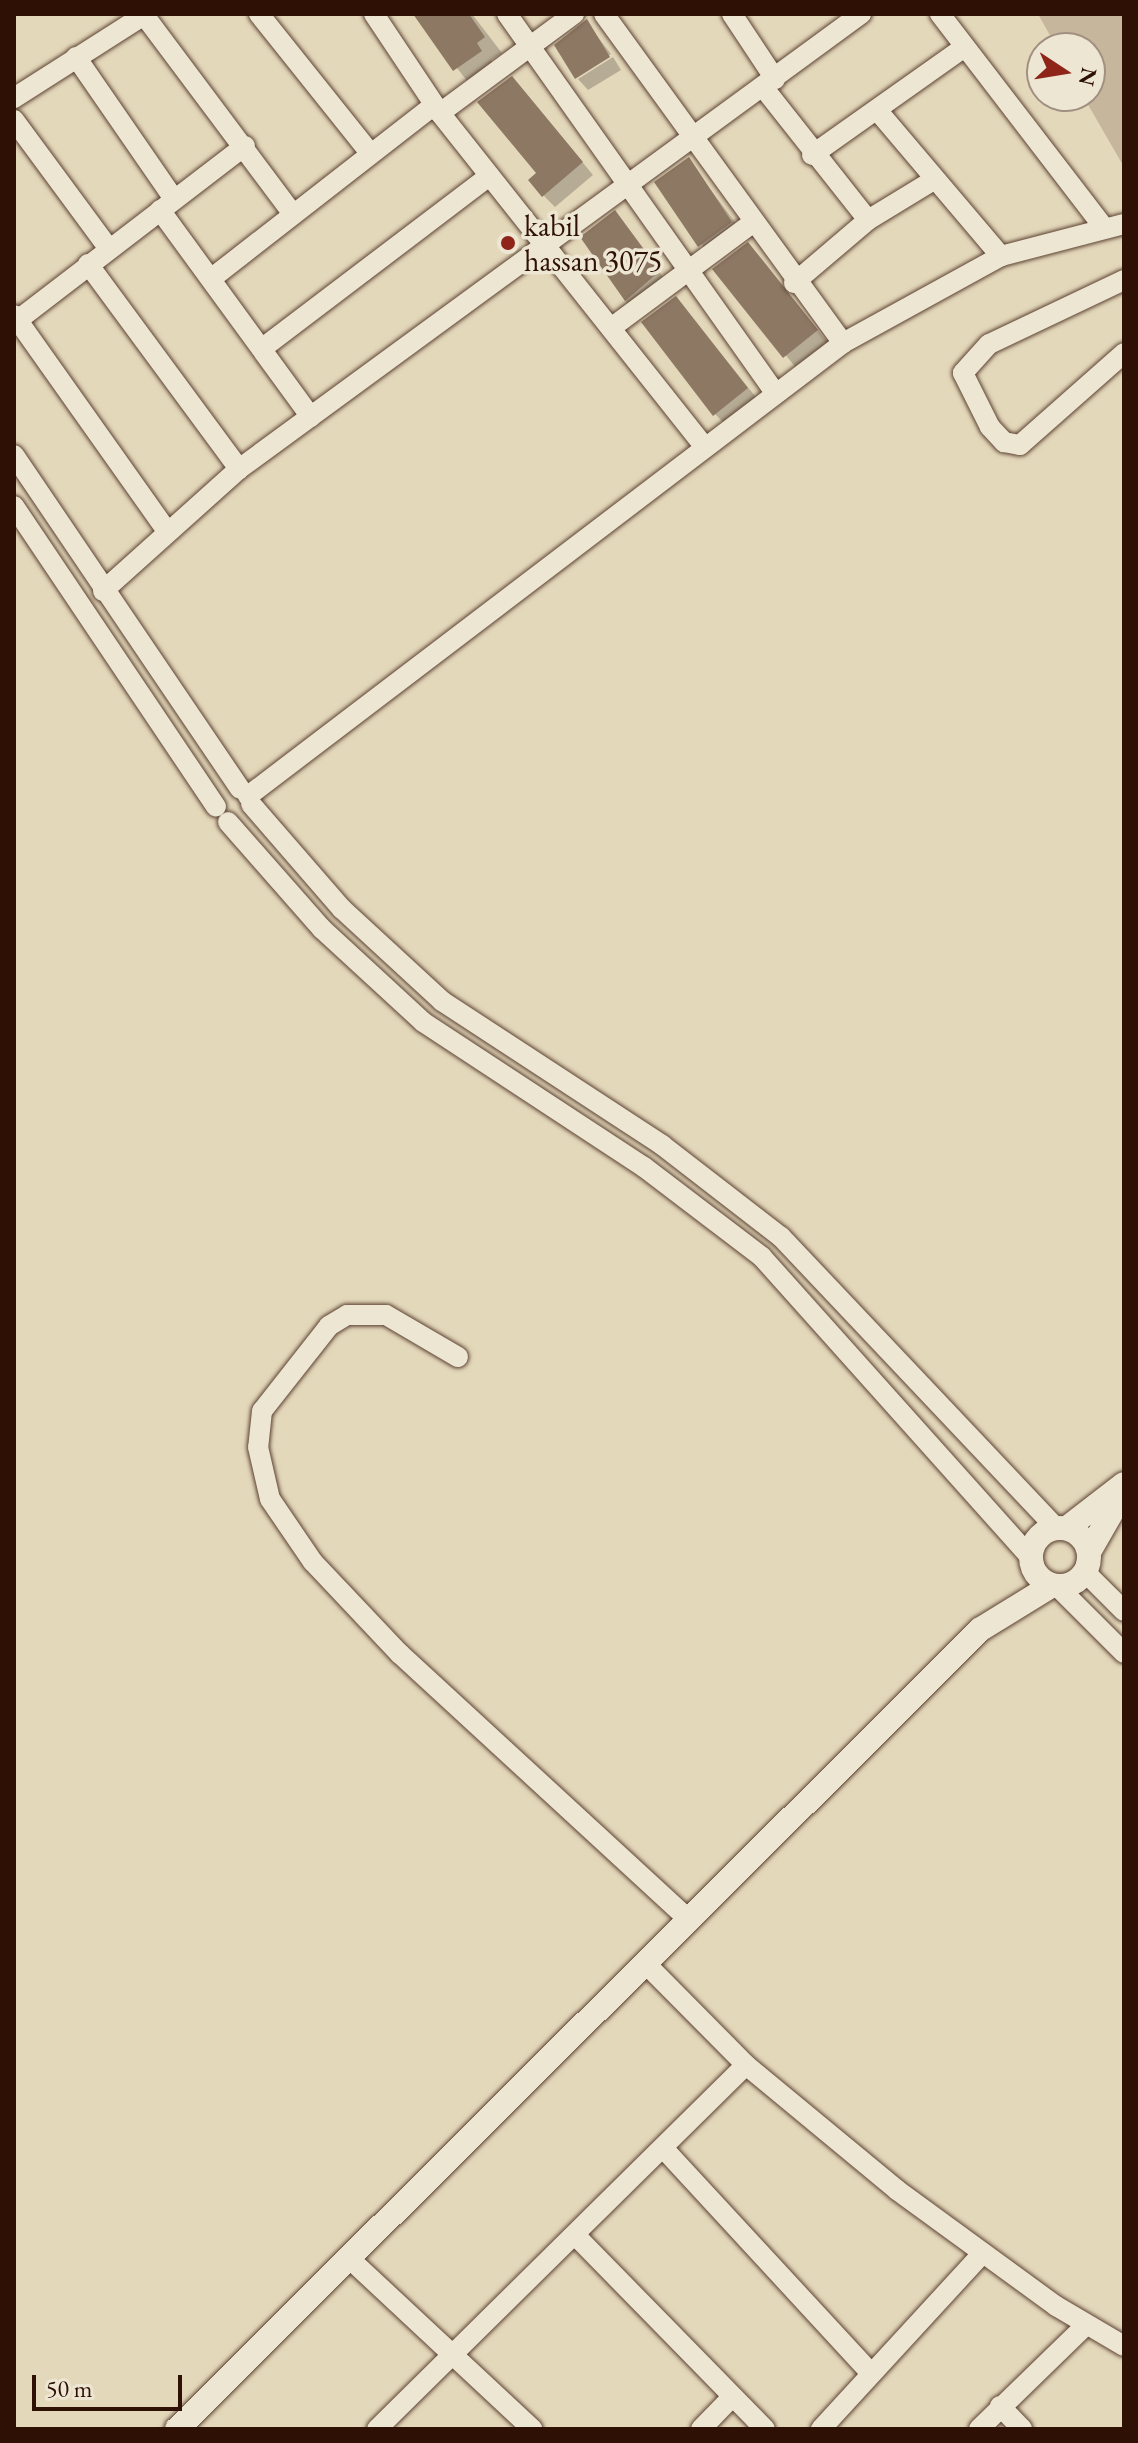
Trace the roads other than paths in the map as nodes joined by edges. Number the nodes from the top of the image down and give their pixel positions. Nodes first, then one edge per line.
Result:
1 (259, 14) edge
2 (374, 14) edge
3 (507, 14) edge
4 (574, 14) edge
5 (604, 14) edge
6 (732, 14) edge
7 (861, 14) edge
8 (940, 14) edge
9 (145, 15) edge
10 (533, 48) junction
11 (963, 48) junction
12 (76, 57) junction
13 (769, 83) junction
14 (14, 98) edge
15 (437, 109) junction
16 (877, 110) junction
17 (14, 120) edge
18 (689, 139) junction
19 (245, 146) junction
20 (370, 153) junction
21 (812, 155) junction
22 (489, 176) junction
23 (932, 181) junction
24 (623, 183) junction
25 (167, 204) junction
26 (293, 214) junction
27 (868, 220) junction
28 (751, 224) junction
29 (1114, 226) edge
30 (543, 245) junction
31 (109, 249) junction
32 (1001, 256) junction
33 (88, 264) junction
34 (686, 272) junction
35 (212, 278) junction
36 (1124, 280) edge
37 (794, 283) junction
38 (15, 319) edge
39 (611, 328) junction
40 (843, 343) junction
41 (264, 347) junction
42 (1124, 353) edge
43 (775, 393) junction
44 (311, 417) junction
45 (705, 447) junction
46 (14, 455) edge
47 (239, 469) junction
48 (14, 506) edge
49 (165, 528) junction
50 (103, 591) junction
51 (246, 797) junction
52 (222, 815) junction
53 (458, 1357) dead end
54 (1124, 1484) edge
55 (1124, 1491) edge
56 (1062, 1528) junction
57 (1032, 1562) junction
58 (1087, 1562) junction
59 (1055, 1587) junction
60 (1124, 1611) edge
61 (996, 1616) junction
62 (1124, 1653) edge
63 (689, 1920) junction
64 (647, 1965) junction
65 (746, 2065) junction
66 (664, 2149) junction
67 (576, 2236) junction
68 (982, 2254) junction
69 (351, 2260) junction
70 (1085, 2326) junction
71 (1124, 2346) edge
72 (451, 2357) junction
73 (871, 2373) junction
74 (731, 2398) junction
75 (1000, 2406) junction
76 (177, 2429) edge
77 (377, 2429) edge
78 (532, 2429) edge
79 (701, 2429) edge
80 (765, 2429) edge
81 (821, 2429) edge
82 (979, 2429) edge
83 (1022, 2429) edge

1 - 20 street
2 - 15 street
3 - 10 street
4 - 10 street
5 - 18 street
6 - 13 street
7 - 13 street
8 - 11 street
9 - 12 street
9 - 19 street
10 - 15 street
10 - 24 street
11 - 16 street
11 - 29 street
12 - 14 street
12 - 25 street
13 - 18 street
13 - 21 street
15 - 20 street
15 - 22 street
16 - 21 street
16 - 23 street
17 - 31 street
18 - 24 street
18 - 28 street
19 - 25 street
19 - 26 street
20 - 26 street
21 - 27 street
22 - 30 street
22 - 41 street
23 - 27 street
23 - 32 street
24 - 30 street
24 - 34 street
25 - 31 street
25 - 35 street
26 - 35 street
27 - 37 street
28 - 34 street
28 - 37 street
29 - 32 street
30 - 39 street
30 - 44 street
31 - 33 street
32 - 40 street
33 - 38 street
33 - 47 street
34 - 39 street
34 - 43 street
35 - 41 street
36 - 42 street
37 - 40 street
38 - 49 street
39 - 45 street
40 - 43 street
41 - 44 street
43 - 45 street
44 - 47 street
45 - 51 street
46 - 50 street
47 - 49 street
48 - 52 street
49 - 50 street
50 - 51 street
51 - 52 street
51 - 52 street
51 - 56 street
52 - 57 street
53 - 63 street
54 - 56 street
55 - 58 street
56 - 57 street
56 - 58 street
57 - 59 street
57 - 61 street
58 - 59 street
58 - 60 street
59 - 61 street
59 - 62 street
61 - 63 street
63 - 64 street
64 - 65 street
64 - 69 street
65 - 66 street
65 - 68 street
66 - 67 street
66 - 73 street
67 - 72 street
67 - 74 street
68 - 70 street
68 - 73 street
69 - 72 street
69 - 76 street
70 - 71 street
70 - 75 street
72 - 77 street
72 - 78 street
73 - 81 street
74 - 79 street
74 - 80 street
75 - 82 street
75 - 83 street

